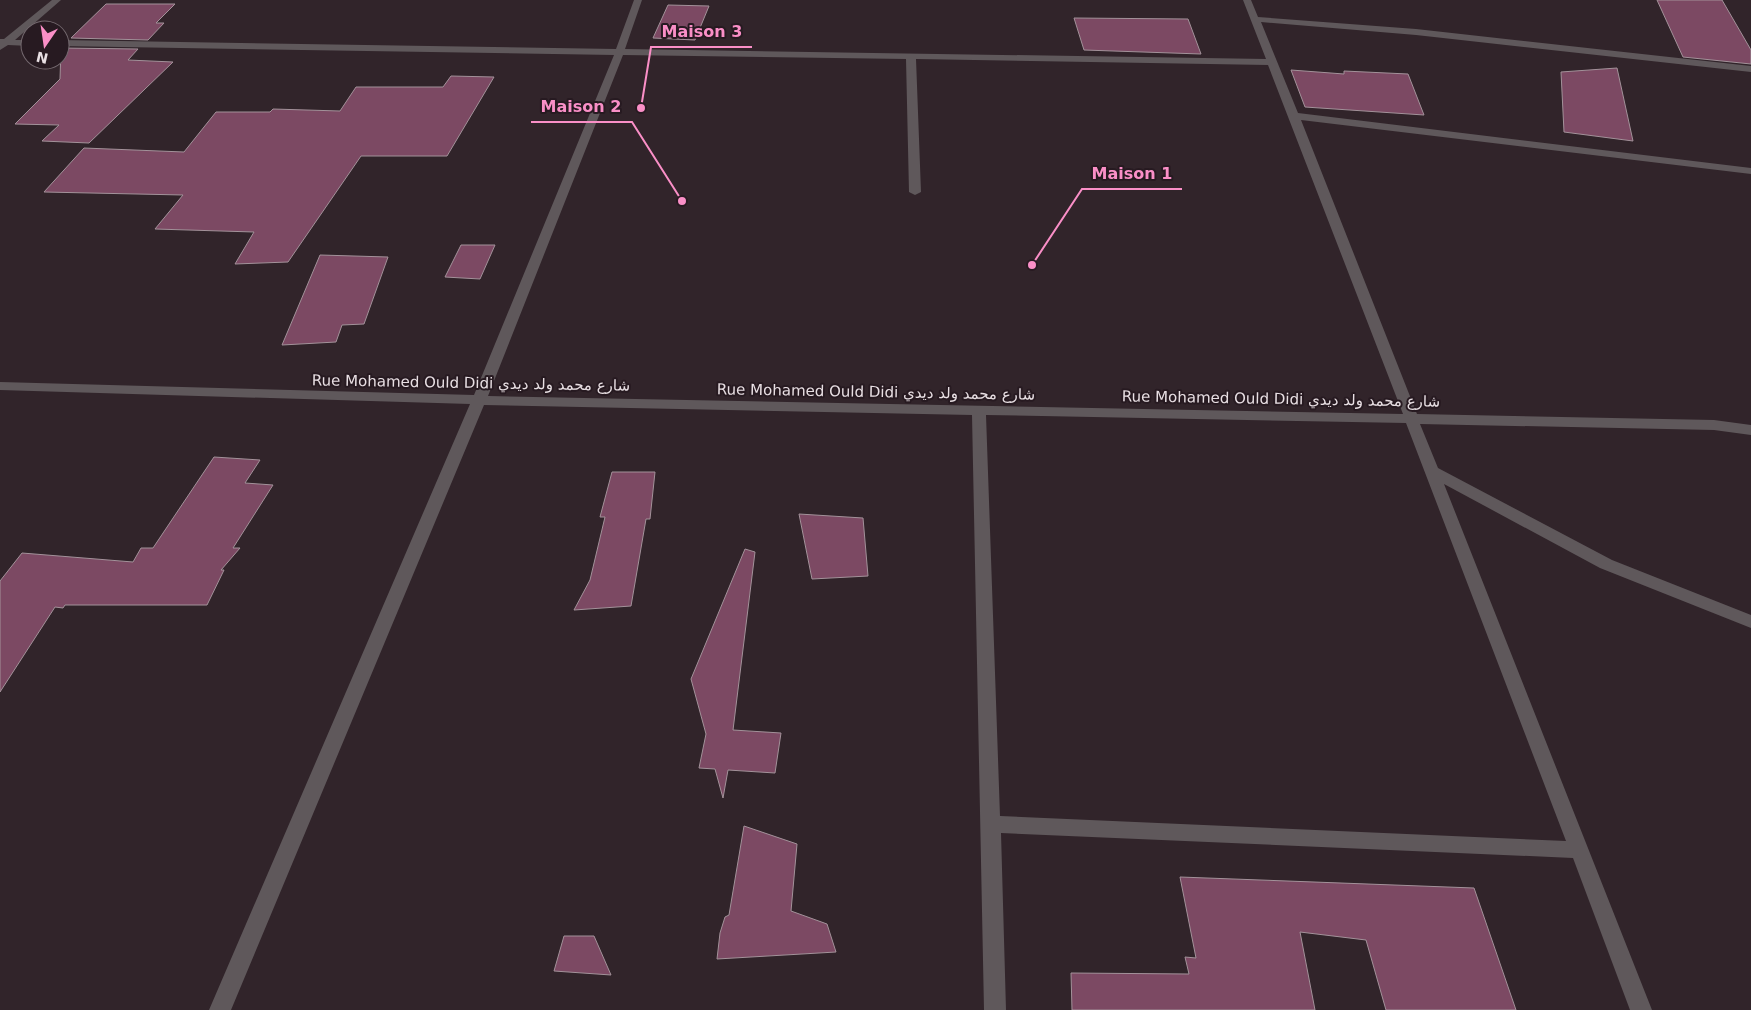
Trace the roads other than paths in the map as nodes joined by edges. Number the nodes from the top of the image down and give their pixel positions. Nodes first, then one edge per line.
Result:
1 (58, 0) edge
2 (638, 0) edge
3 (1247, 0) edge
4 (1255, 18) junction
5 (20, 43) edge
6 (70, 43) edge
7 (2, 44) edge
8 (619, 53) junction
9 (911, 57) junction
10 (1273, 62) junction
11 (1751, 69) edge
12 (1294, 116) junction
13 (1751, 171) edge
14 (915, 192) dead end
15 (0, 386) edge
16 (479, 400) junction
17 (979, 410) junction
18 (1410, 418) junction
19 (1751, 430) edge
20 (1431, 471) junction
21 (1751, 622) edge
22 (992, 824) junction
23 (1579, 850) junction
24 (220, 1010) edge
25 (995, 1010) edge
26 (1641, 1010) edge

1 - 7 street
2 - 8 street
3 - 4 street
4 - 10 street
4 - 11 street
5 - 7 street
6 - 8 street
8 - 9 street
8 - 16 street
9 - 10 street
9 - 14 street
10 - 12 street
12 - 13 street
12 - 18 street
15 - 16 street, Rue Mohamed Ould Didi شارع محمد ولد ديدي
16 - 17 street, Rue Mohamed Ould Didi شارع محمد ولد ديدي
16 - 24 street
17 - 18 street, Rue Mohamed Ould Didi شارع محمد ولد ديدي
17 - 22 street
18 - 19 street, Rue Mohamed Ould Didi شارع محمد ولد ديدي
18 - 20 street
20 - 21 street
20 - 23 street
22 - 23 street
22 - 25 street
23 - 26 street

